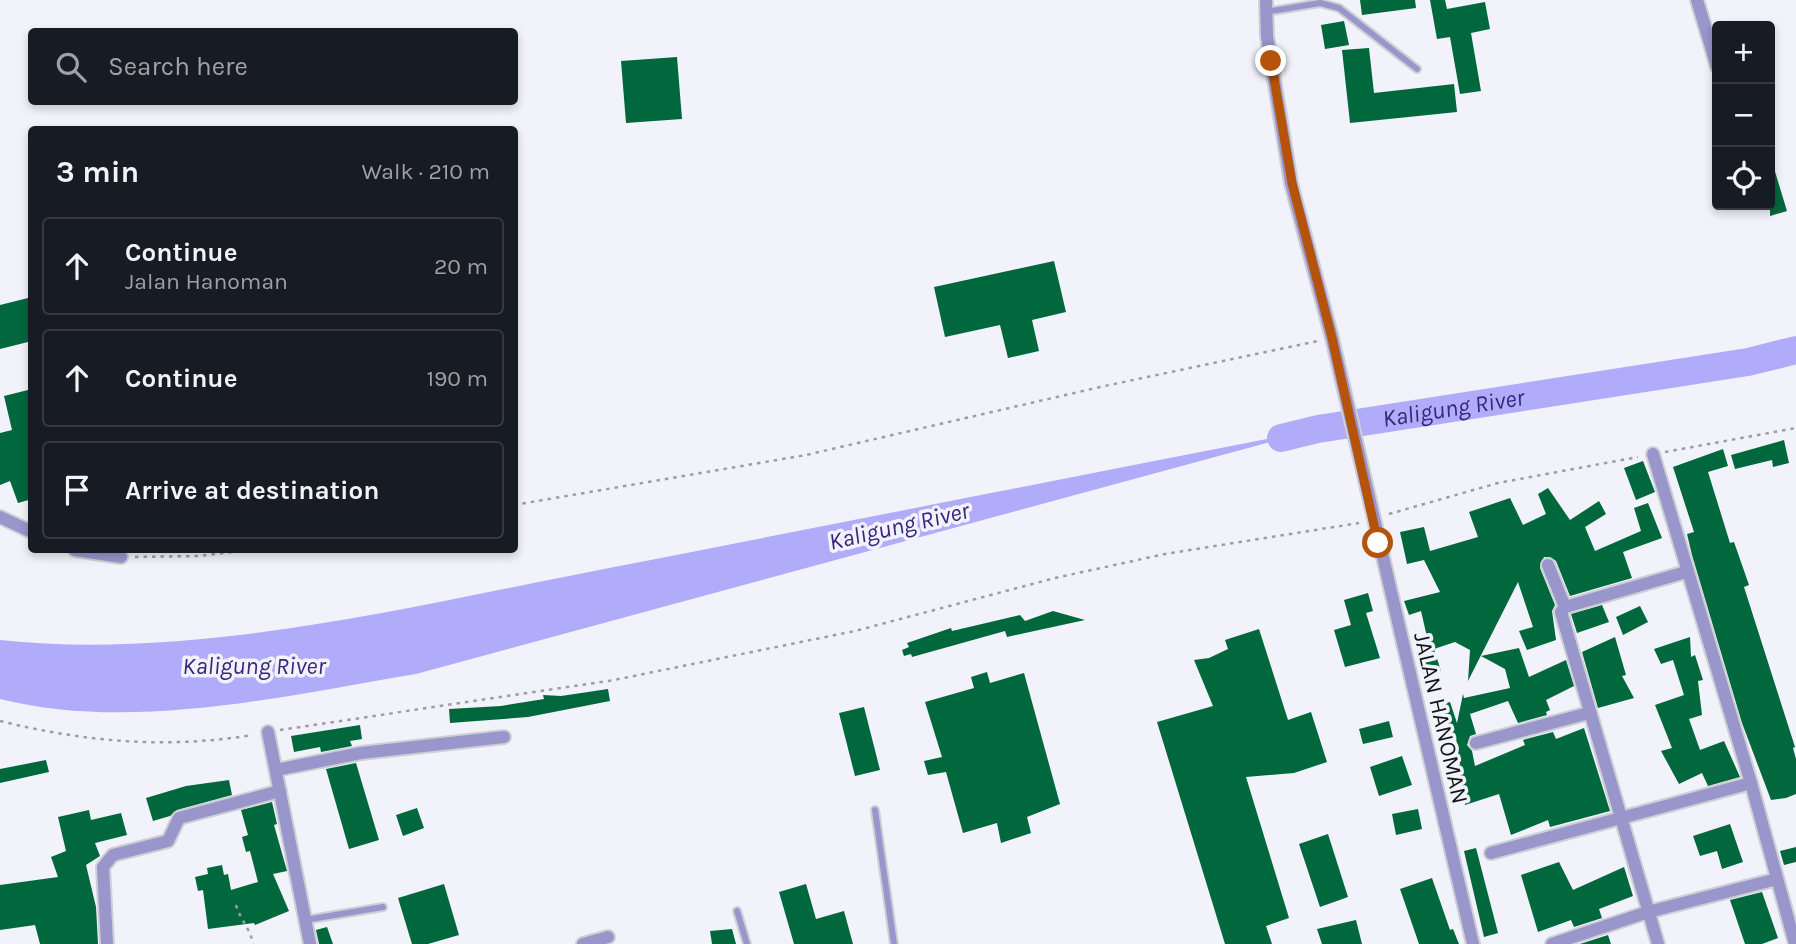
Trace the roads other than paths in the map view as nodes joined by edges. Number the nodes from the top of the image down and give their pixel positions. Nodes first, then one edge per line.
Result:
1 (1697, 0) edge
2 (1320, 2) edge
3 (1266, 6) edge
4 (1712, 50) edge
5 (1417, 69) dead end
6 (1653, 454) road end
7 (0, 517) edge
8 (28, 530) edge
9 (95, 553) edge
10 (121, 557) road end
11 (1548, 565) dead end
12 (1686, 572) junction
13 (1565, 607) junction
14 (1589, 713) junction
15 (268, 732) road end
16 (504, 737) dead end
17 (1476, 743) dead end
18 (276, 770) junction
19 (1751, 783) junction
20 (280, 792) junction
21 (875, 810) dead end
22 (1621, 818) junction
23 (1491, 853) dead end
24 (1777, 879) junction
25 (383, 907) dead end
26 (737, 911) dead end
27 (1648, 912) junction
28 (305, 920) junction
29 (608, 937) dead end
30 (107, 944) edge
31 (310, 944) edge
32 (583, 944) edge
33 (747, 944) edge
34 (894, 944) edge
35 (1473, 944) edge
36 (1552, 944) edge
37 (1658, 944) edge
38 (1795, 944) edge

1 - 4 street
2 - 3 lane
2 - 5 lane
3 - 35 street, JALAN HANOMAN
6 - 12 street
7 - 8 street
9 - 10 street
11 - 13 street
12 - 13 street
12 - 19 street
13 - 14 street
14 - 17 street
14 - 22 street
15 - 18 street
16 - 18 street
18 - 20 street
19 - 22 street
19 - 24 street
20 - 28 street
20 - 30 street
21 - 34 lane
22 - 23 street
22 - 27 street
24 - 27 street
24 - 38 street
25 - 28 lane
26 - 33 lane
27 - 36 street
27 - 37 street
28 - 31 street
29 - 32 street

